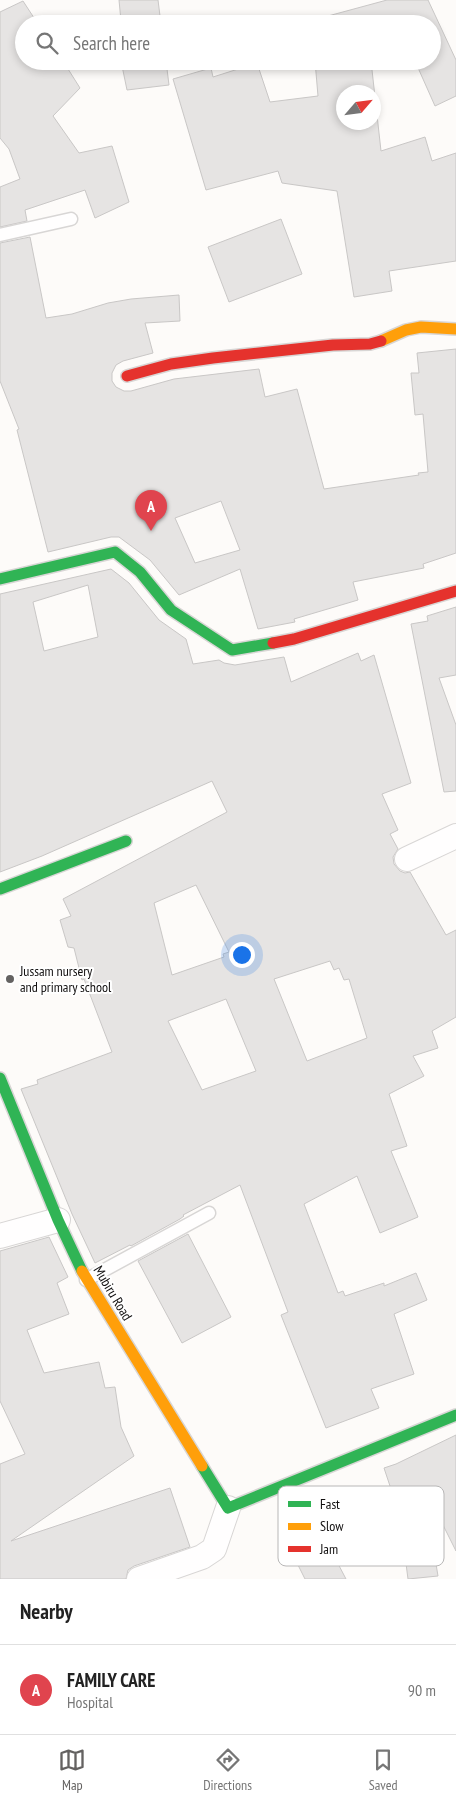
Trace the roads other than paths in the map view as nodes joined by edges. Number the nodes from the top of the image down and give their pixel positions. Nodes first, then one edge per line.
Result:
1 (71, 219) dead end
2 (0, 235) edge
3 (456, 329) edge
4 (127, 376) dead end
5 (0, 579) edge
6 (456, 591) edge
7 (456, 836) edge
8 (126, 841) dead end
9 (408, 859) dead end
10 (0, 889) edge
11 (0, 1078) edge
12 (210, 1213) dead end
13 (58, 1220) junction
14 (0, 1236) edge
15 (86, 1280) junction
16 (456, 1416) edge
17 (283, 1486) edge
18 (278, 1488) edge
19 (228, 1508) junction
20 (138, 1579) edge

1 - 2 lane
3 - 4 street
5 - 6 street
7 - 9 street
8 - 10 street
11 - 13 street, Mubiru Road
12 - 15 lane
13 - 14 street
13 - 15 street, Mubiru Road
15 - 19 street, Mubiru Road
16 - 17 street
18 - 19 street
19 - 20 street

